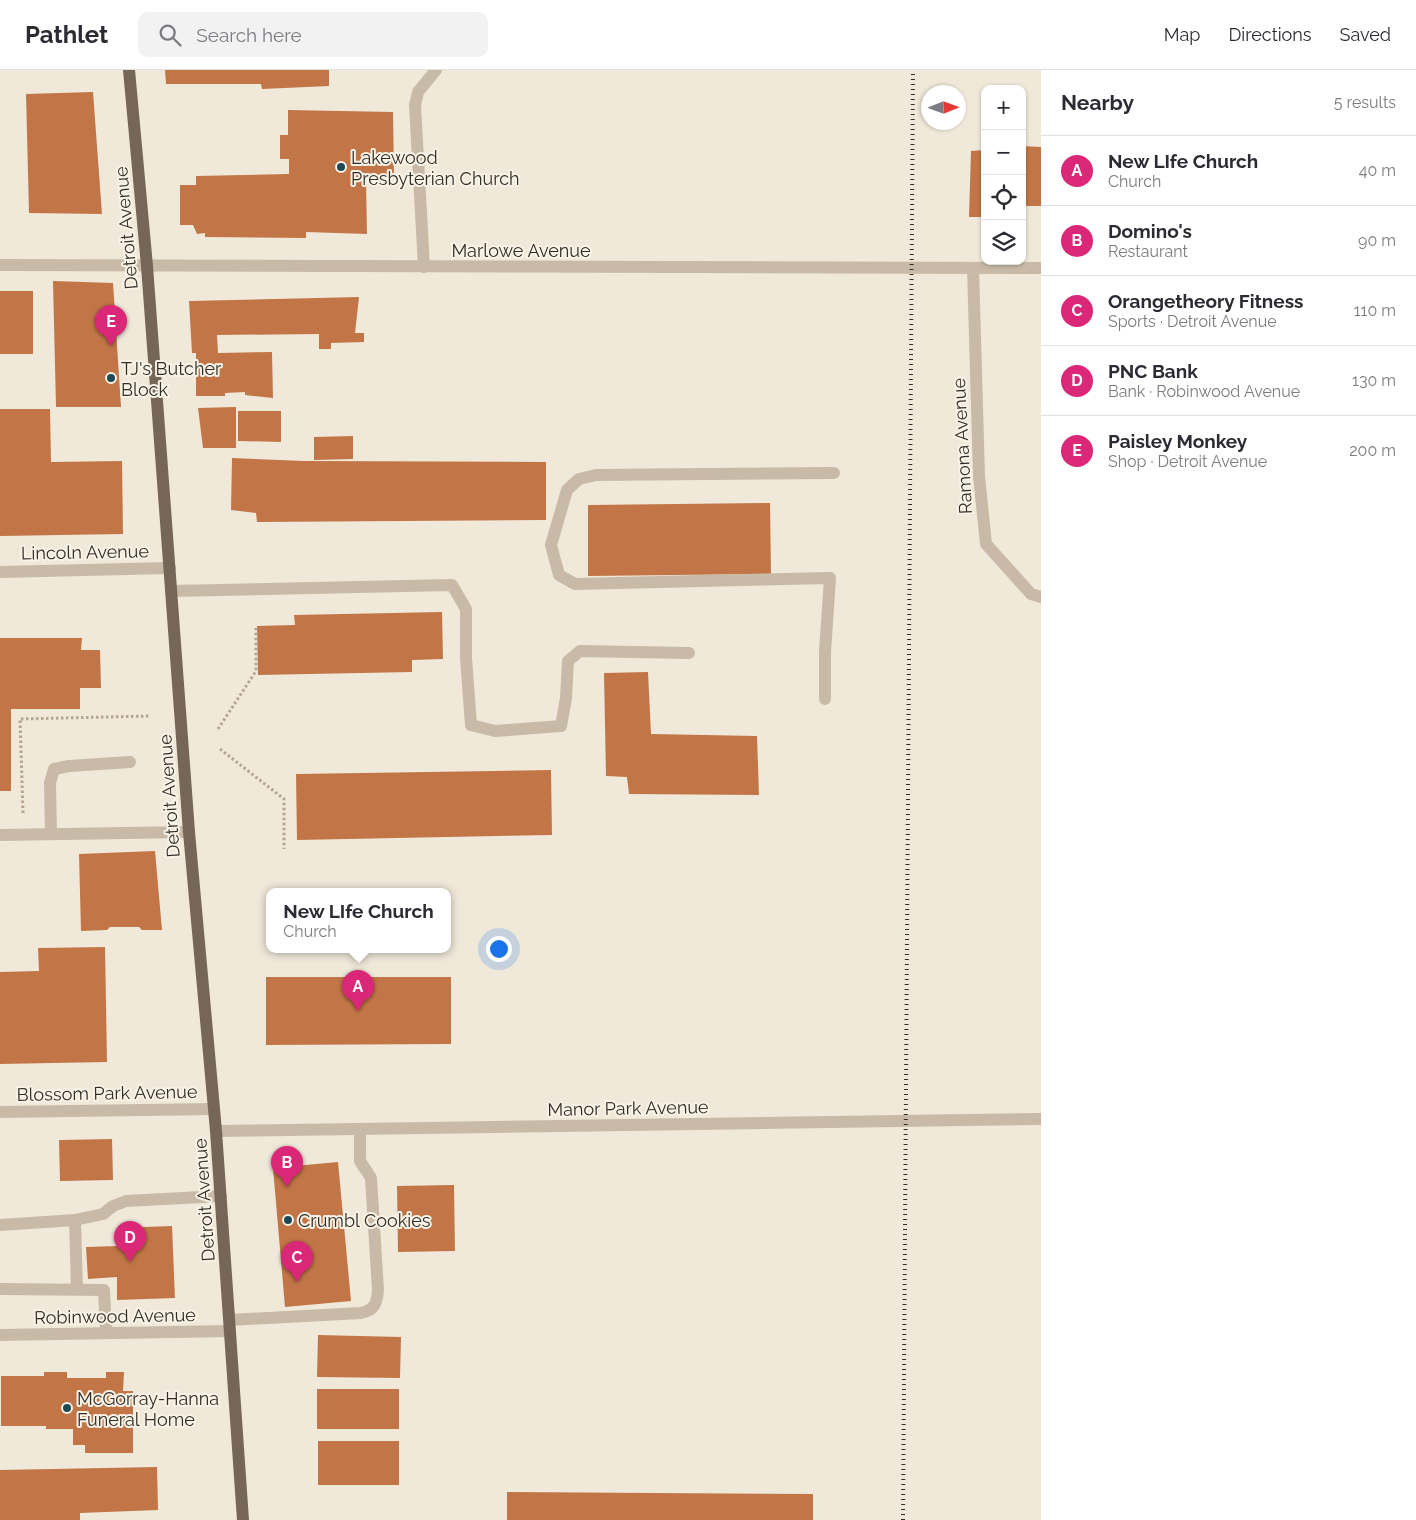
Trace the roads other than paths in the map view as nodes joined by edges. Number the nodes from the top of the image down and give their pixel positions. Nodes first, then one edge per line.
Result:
1 (129, 70) edge
2 (436, 70) edge
3 (0, 265) edge
4 (147, 266) junction
5 (424, 267) junction
6 (974, 268) junction
7 (1041, 268) edge
8 (834, 473) dead end
9 (170, 568) junction
10 (0, 572) edge
11 (171, 591) junction
12 (1041, 596) edge
13 (689, 652) dead end
14 (825, 699) dead end
15 (130, 762) dead end
16 (189, 832) junction
17 (52, 834) junction
18 (0, 835) edge
19 (214, 1109) junction
20 (0, 1112) edge
21 (1041, 1120) edge
22 (360, 1129) junction
23 (216, 1131) junction
24 (221, 1196) junction
25 (75, 1220) junction
26 (0, 1224) edge
27 (0, 1289) edge
28 (77, 1290) junction
29 (230, 1326) junction
30 (106, 1333) junction
31 (0, 1335) edge
32 (243, 1520) edge

1 - 4 main road, Detroit Avenue
2 - 5 street
3 - 4 street, Marlowe Avenue
4 - 5 street, Marlowe Avenue
4 - 9 main road, Detroit Avenue
5 - 6 street, Marlowe Avenue
6 - 7 street, Marlowe Avenue
6 - 12 street, Ramona Avenue
8 - 14 street
9 - 10 street, Lincoln Avenue
9 - 11 main road, Detroit Avenue
11 - 13 street
11 - 16 main road, Detroit Avenue
15 - 17 street
16 - 17 street
16 - 19 main road, Detroit Avenue
17 - 18 street
19 - 20 street, Blossom Park Avenue
19 - 23 main road, Detroit Avenue
21 - 22 street, Manor Park Avenue
22 - 23 street, Manor Park Avenue
22 - 29 street, Robinwood Avenue
23 - 24 main road, Detroit Avenue
24 - 25 street
24 - 29 main road, Detroit Avenue
25 - 26 street
25 - 28 street
27 - 28 street
28 - 30 street
29 - 30 street, Robinwood Avenue
29 - 32 main road, Detroit Avenue
30 - 31 street, Robinwood Avenue

